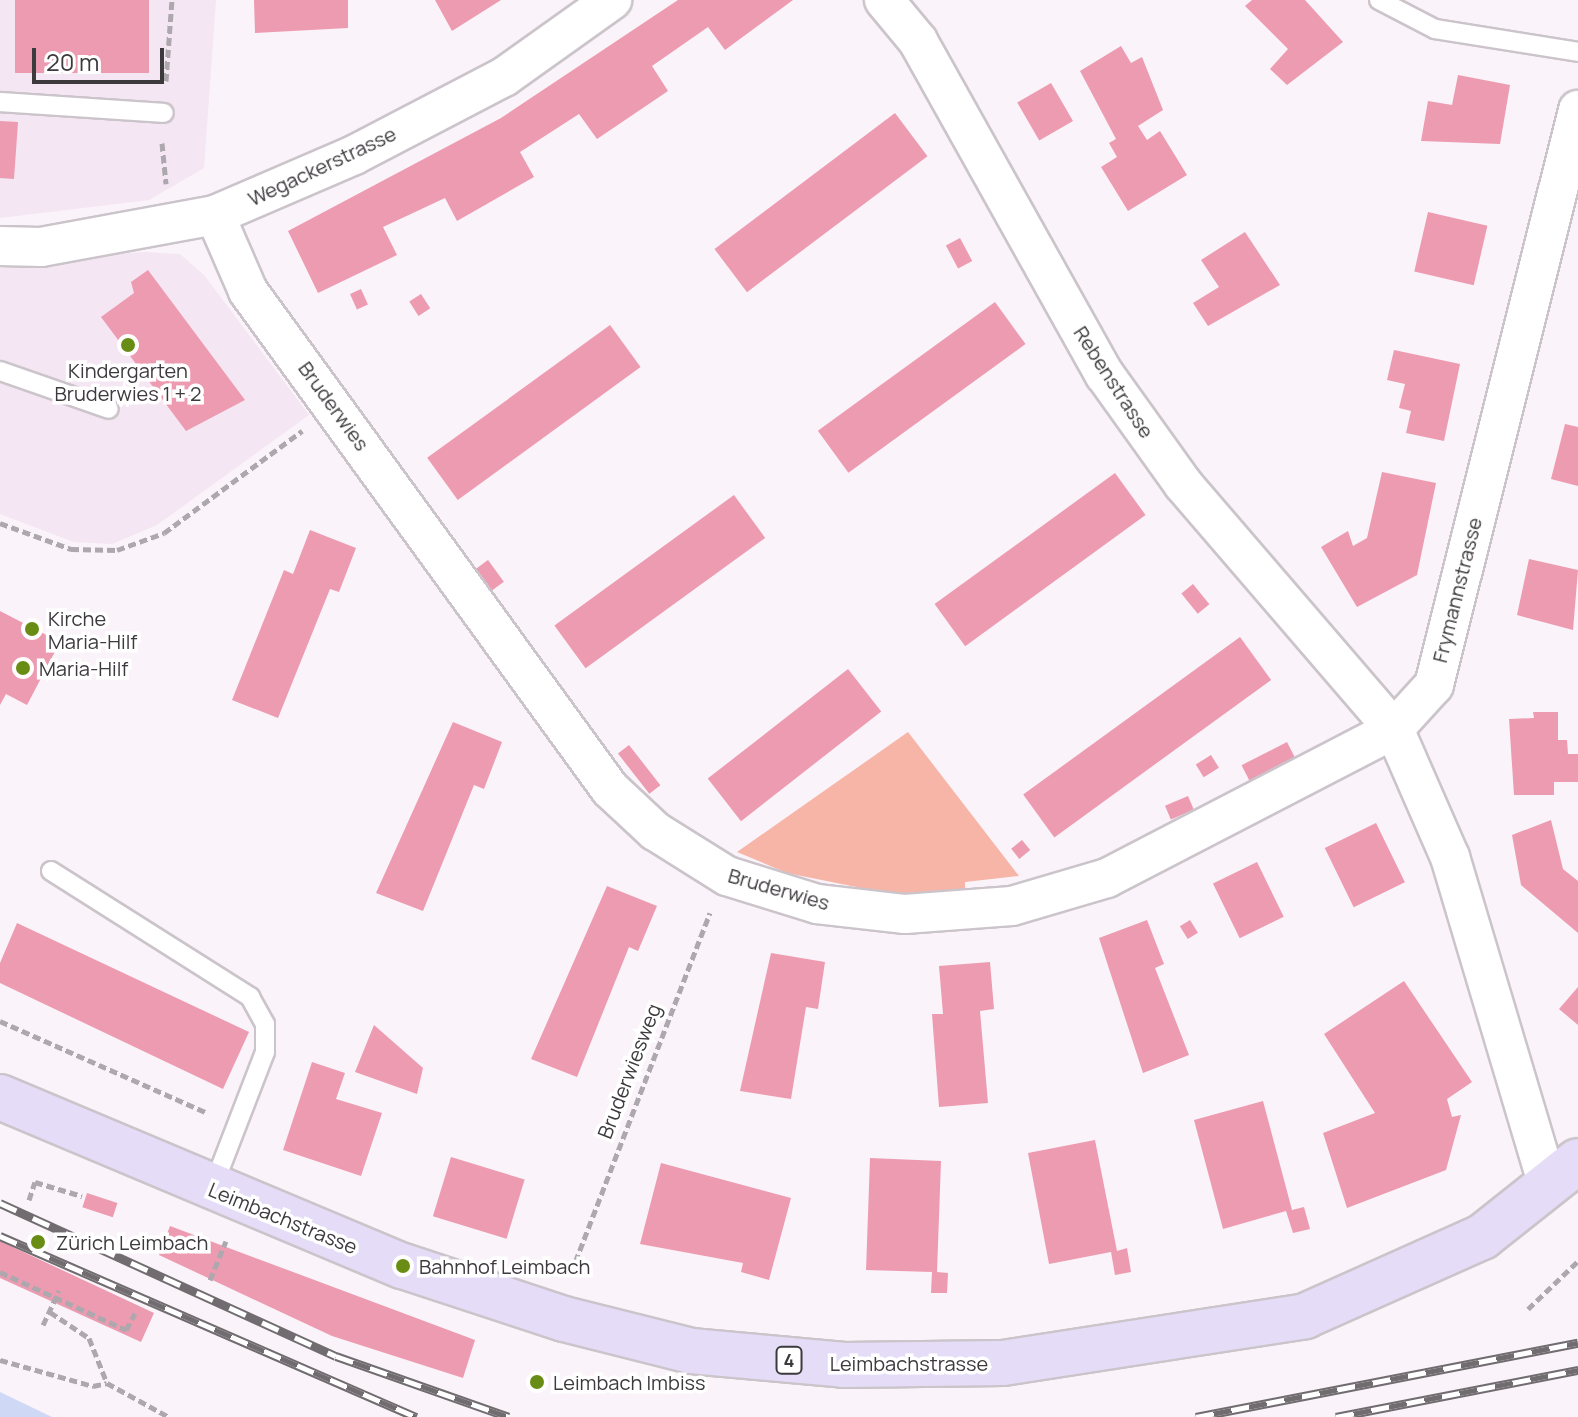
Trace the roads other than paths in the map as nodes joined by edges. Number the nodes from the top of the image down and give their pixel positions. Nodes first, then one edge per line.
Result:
1 (612, 0) edge
2 (884, 0) edge
3 (1379, 0) edge
4 (1578, 52) edge
5 (0, 102) edge
6 (1578, 110) edge
7 (164, 113) road end
8 (215, 215) junction
9 (0, 246) edge
10 (0, 371) edge
11 (109, 409) dead end
12 (1394, 729) junction
13 (51, 871) dead end
14 (0, 1097) edge
15 (1570, 1169) edge
16 (212, 1190) junction

1 - 8 street, Wegackerstrasse
2 - 12 street, Rebenstrasse
3 - 4 lane
5 - 7 lane
6 - 12 street, Frymannstrasse
8 - 9 street, Wegackerstrasse
8 - 12 street, Bruderwies
10 - 11 lane
12 - 15 street
13 - 16 lane
14 - 16 main road, Leimbachstrasse / 4
15 - 16 main road, Leimbachstrasse / 4

